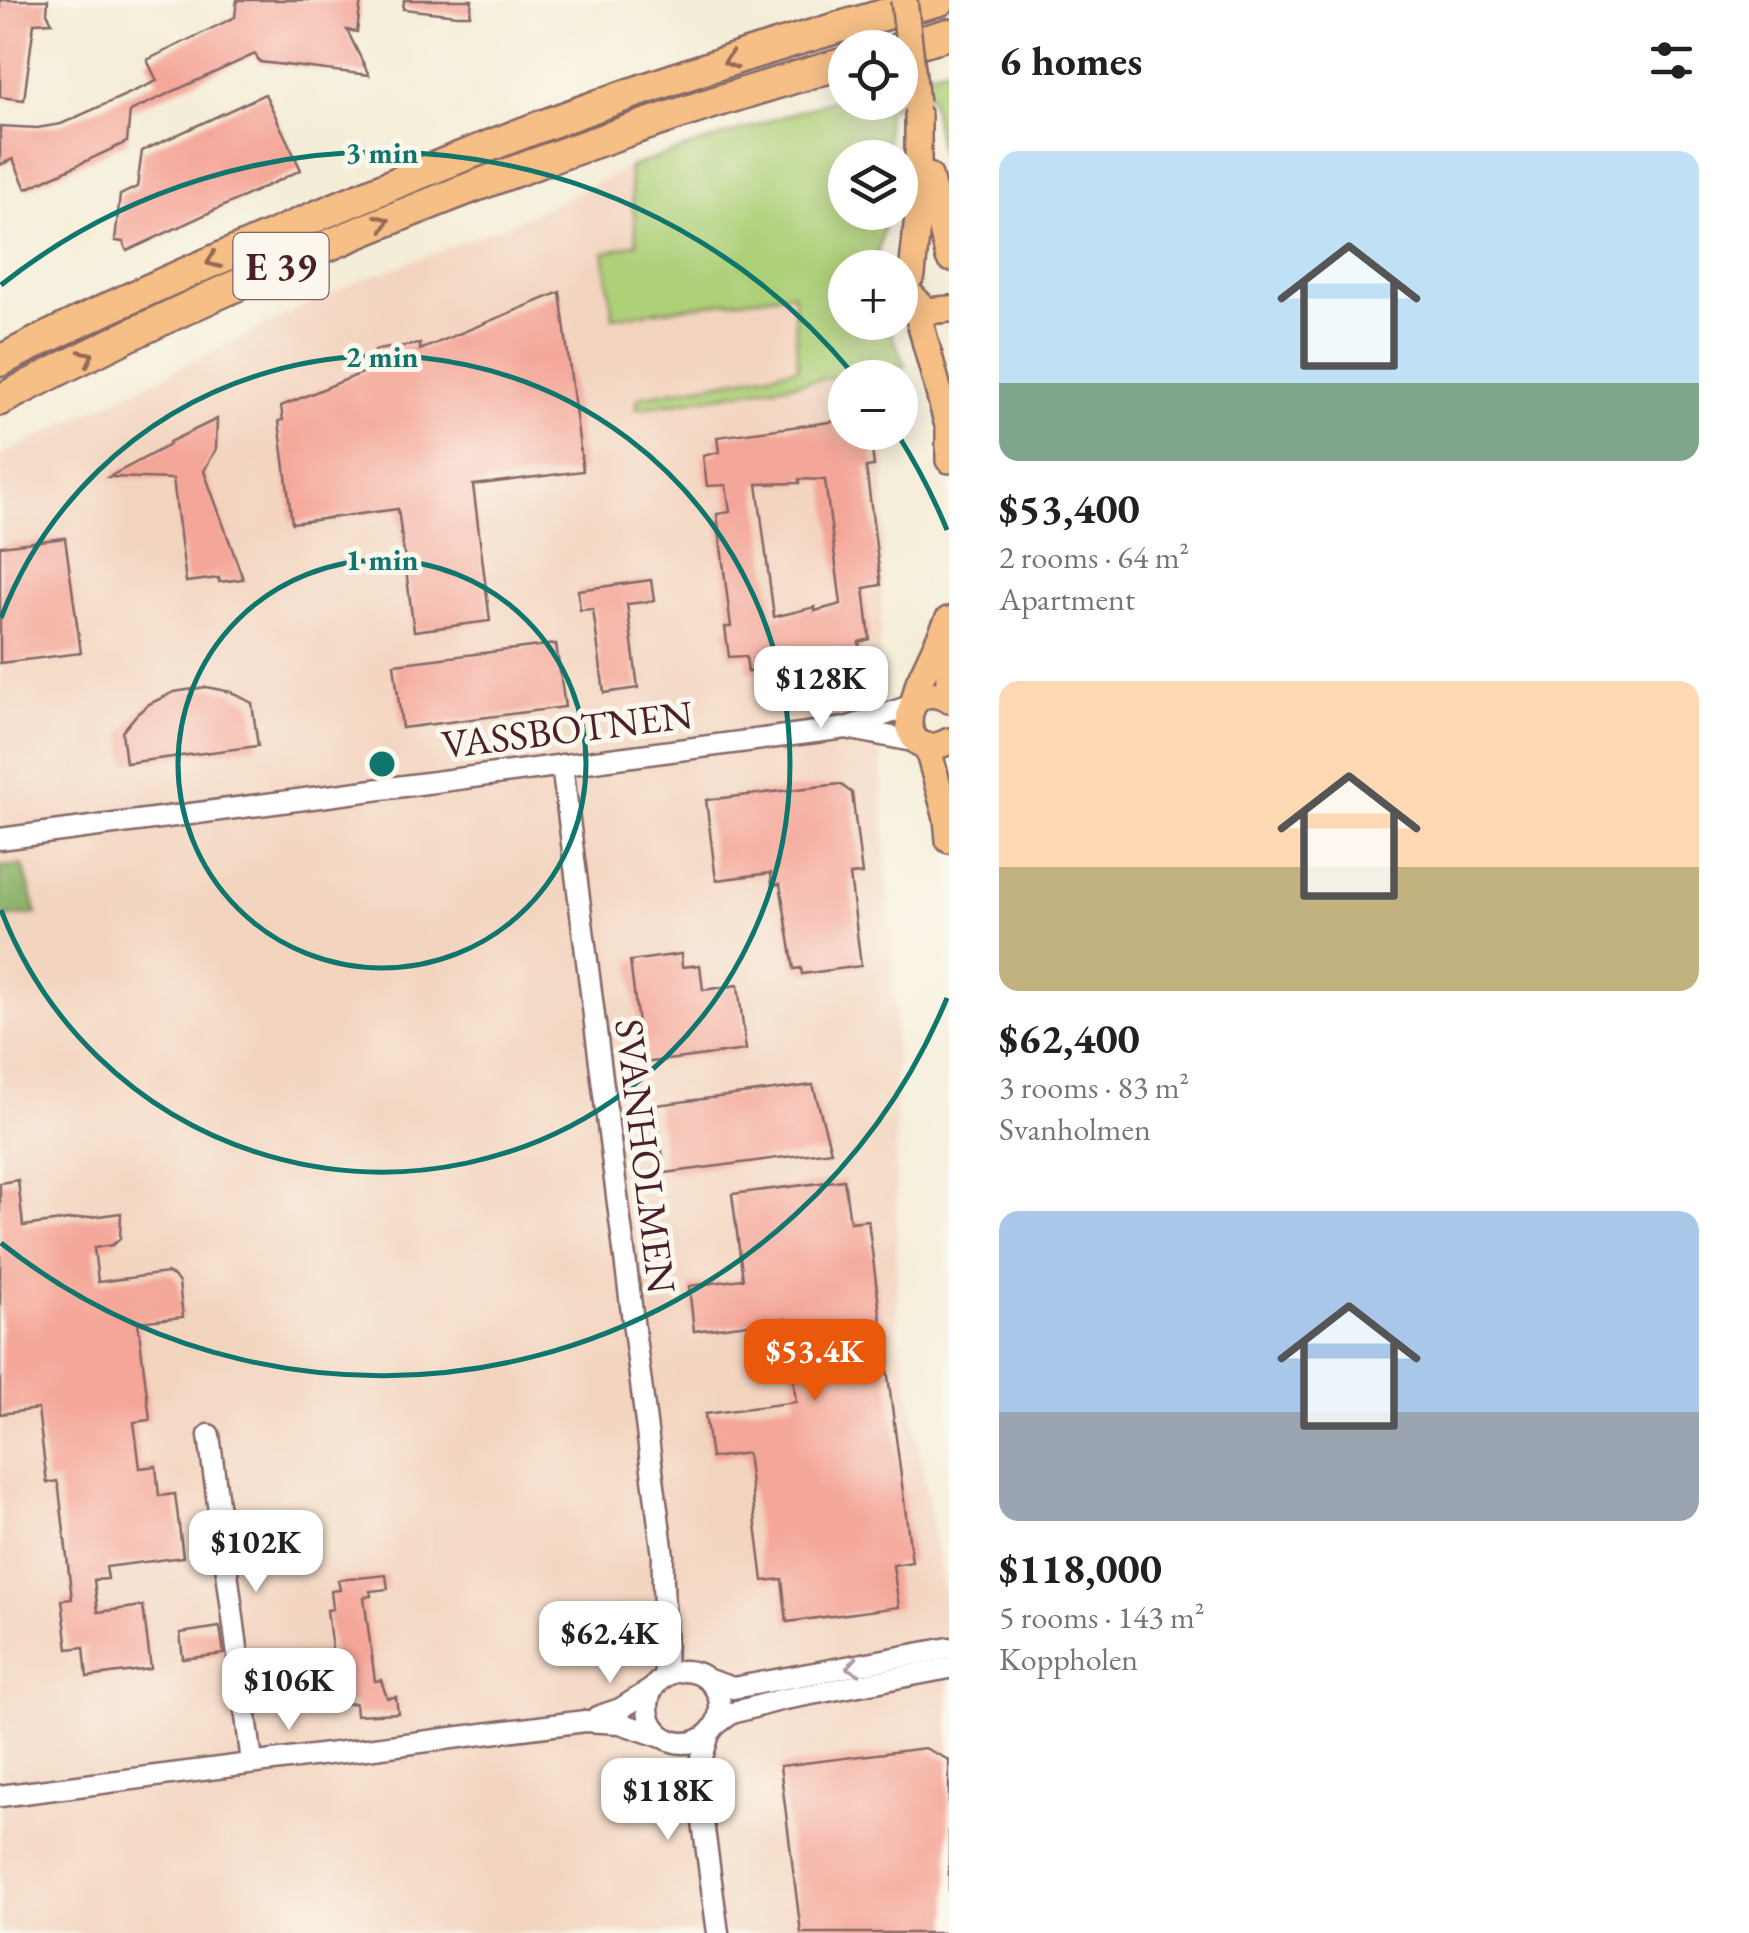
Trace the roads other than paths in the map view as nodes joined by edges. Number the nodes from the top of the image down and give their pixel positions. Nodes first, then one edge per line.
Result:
1 (904, 0) edge
2 (940, 0) edge
3 (908, 30) edge
4 (949, 34) edge
5 (918, 43) edge
6 (828, 68) edge
7 (918, 115) edge
8 (917, 120) edge
9 (916, 250) edge
10 (949, 260) edge
11 (918, 279) edge
12 (918, 296) edge
13 (918, 306) edge
14 (949, 309) edge
15 (0, 361) edge
16 (0, 400) edge
17 (948, 412) edge
18 (949, 460) edge
19 (949, 609) edge
20 (948, 620) edge
21 (949, 688) edge
22 (949, 700) edge
23 (913, 704) junction
24 (846, 728) junction
25 (931, 743) edge
26 (562, 765) junction
27 (948, 821) edge
28 (0, 839) edge
29 (209, 1435) dead end
30 (662, 1556) junction
31 (949, 1648) edge
32 (949, 1668) edge
33 (705, 1677) junction
34 (658, 1683) junction
35 (585, 1721) junction
36 (713, 1729) junction
37 (668, 1740) junction
38 (252, 1762) junction
39 (0, 1796) edge
40 (704, 1933) edge
41 (718, 1933) edge

1 - 3 main road, bridge
2 -> 15 highway, E 39
4 - 5 highway
16 -> 6 highway, E 39
7 - 10 main road
8 - 9 main road
10 - 11 main road
12 - 14 main road
13 - 17 main road
17 - 18 main road
19 - 20 main road
20 - 21 main road
20 - 23 main road
22 - 23 main road
23 - 24 street, VASSBOTNEN
23 - 25 main road
24 - 25 street, VASSBOTNEN
24 - 26 street, VASSBOTNEN
25 - 27 main road
26 - 28 street, VASSBOTNEN
26 - 30 street, SVANHOLMEN
29 - 38 street
30 - 33 street, SVANHOLMEN
30 - 34 street, SVANHOLMEN
31 -> 33 street
32 - 36 street
33 - 34 street
33 - 36 street
34 - 35 street
34 - 37 street
35 - 37 street
35 - 38 street
36 - 37 street
36 - 41 street
37 - 40 street
38 - 39 street

